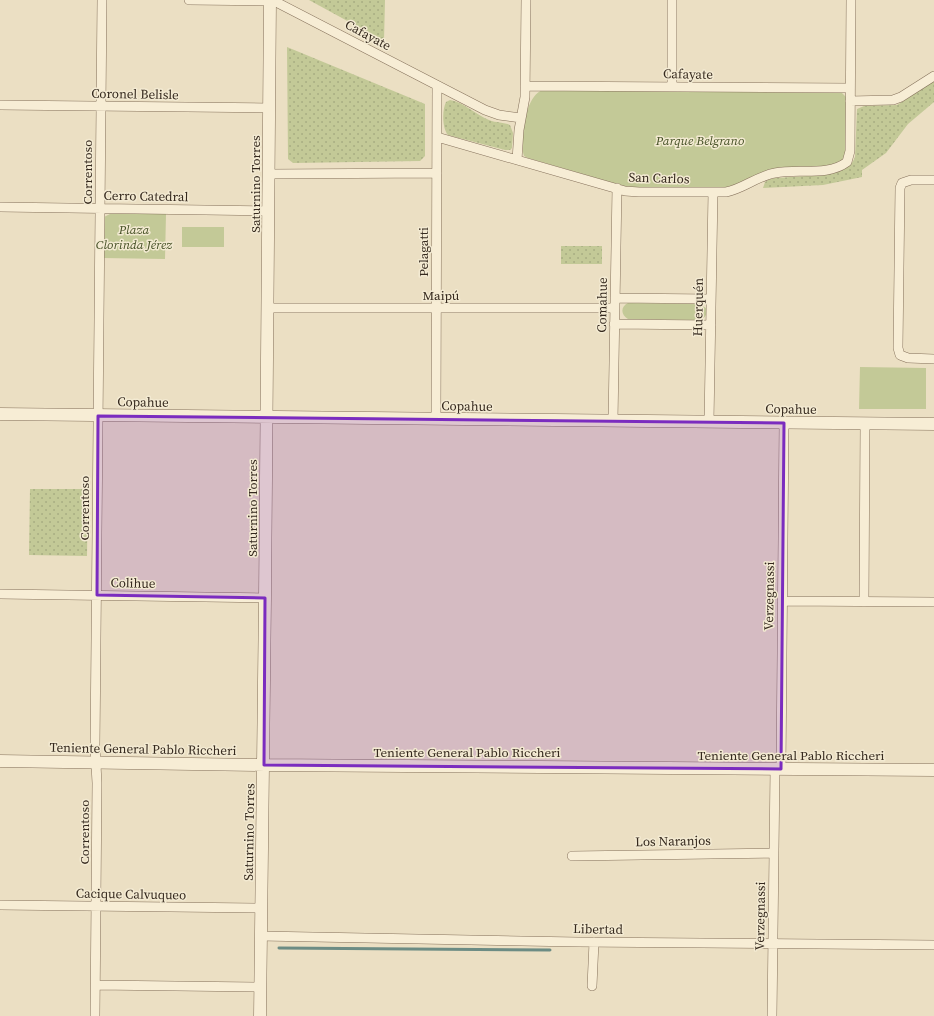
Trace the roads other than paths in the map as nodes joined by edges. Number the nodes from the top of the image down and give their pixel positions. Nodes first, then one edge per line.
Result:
1 (102, 0) edge
2 (189, 0) edge
3 (270, 0) edge
4 (526, 0) edge
5 (672, 0) edge
6 (851, 0) edge
7 (934, 76) edge
8 (437, 86) junction
9 (525, 86) junction
10 (672, 87) junction
11 (850, 88) junction
12 (850, 101) junction
13 (0, 105) edge
14 (101, 106) junction
15 (269, 108) junction
16 (520, 118) junction
17 (437, 137) junction
18 (517, 160) junction
19 (437, 173) junction
20 (269, 174) junction
21 (934, 180) edge
22 (617, 188) junction
23 (713, 192) junction
24 (0, 207) edge
25 (100, 209) junction
26 (268, 211) junction
27 (615, 298) junction
28 (711, 300) junction
29 (268, 308) junction
30 (436, 308) junction
31 (615, 308) junction
32 (614, 324) junction
33 (711, 325) junction
34 (934, 359) edge
35 (0, 414) edge
36 (98, 416) junction
37 (267, 418) junction
38 (436, 419) junction
39 (613, 421) junction
40 (709, 422) junction
41 (784, 423) junction
42 (865, 424) junction
43 (934, 424) edge
44 (0, 594) edge
45 (97, 596) junction
46 (265, 598) junction
47 (782, 601) junction
48 (864, 602) junction
49 (934, 602) edge
50 (0, 761) edge
51 (96, 763) junction
52 (264, 765) junction
53 (778, 769) junction
54 (934, 770) edge
55 (774, 853) junction
56 (572, 856) dead end
57 (0, 905) edge
58 (96, 906) junction
59 (262, 908) junction
60 (261, 936) junction
61 (594, 942) junction
62 (773, 944) junction
63 (934, 944) edge
64 (96, 985) junction
65 (592, 986) dead end
66 (261, 987) junction
67 (95, 1016) edge
68 (260, 1016) edge
69 (772, 1016) edge

1 - 14 street, Correntoso
2 - 3 street, Cafayate
3 - 8 street, Cafayate
3 - 15 street, Saturnino Torres
4 - 9 street
5 - 10 street
6 - 11 street
7 - 12 street
8 - 16 street, Cafayate
8 - 17 street, Pelagatti
9 - 10 street, Cafayate
9 - 16 street
10 - 11 street, Cafayate
11 - 12 street
12 - 23 street, San Carlos
13 - 14 street, Coronel Belisle
14 - 15 street, Coronel Belisle
14 - 25 street, Correntoso
15 - 20 street, Saturnino Torres
16 - 18 street
17 - 18 street, San Carlos
17 - 19 street, Pelagatti
18 - 22 street, San Carlos
19 - 20 street
19 - 30 street, Pelagatti
20 - 26 street, Saturnino Torres
21 - 34 street
22 - 23 street, San Carlos
22 - 27 street, Comahue
23 - 28 street, Huerquén
24 - 25 street, Cerro Catedral
25 - 26 street, Cerro Catedral
25 - 36 street, Correntoso
26 - 29 street, Saturnino Torres
27 - 28 street
27 - 31 street, Comahue
28 - 33 street, Huerquén
29 - 30 street, Maipú
29 - 37 street, Saturnino Torres
30 - 31 street, Maipú
30 - 38 street, Pelagatti
31 - 32 street, Comahue
32 - 33 street
32 - 39 street, Comahue
33 - 40 street, Huerquén
35 - 36 street, Copahue
36 - 37 street, Copahue
36 - 45 street, Correntoso
37 - 38 street, Copahue
37 - 46 street, Saturnino Torres
38 - 39 street, Copahue
39 - 40 street, Copahue
40 - 41 street, Copahue
41 - 42 street, Copahue
41 - 47 street, Verzegnassi
42 - 43 street, Copahue
42 - 48 street
44 - 45 street, Colihue
45 - 46 street, Colihue
45 - 51 street, Correntoso
46 - 52 street, Saturnino Torres
47 - 48 street
47 - 53 street, Verzegnassi
48 - 49 street
50 - 51 street, Teniente General Pablo Riccheri
51 - 52 street, Teniente General Pablo Riccheri
51 - 58 street, Correntoso
52 - 53 street, Teniente General Pablo Riccheri
52 - 59 street, Saturnino Torres
53 - 54 street, Teniente General Pablo Riccheri
53 - 55 street, Verzegnassi
55 - 56 street, Los Naranjos
55 - 62 street, Verzegnassi
57 - 58 street, Cacique Calvuqueo
58 - 59 street, Cacique Calvuqueo
58 - 64 street, Correntoso
59 - 60 street, Saturnino Torres
60 - 61 street, Libertad
60 - 66 street, Saturnino Torres
61 - 62 street, Libertad
61 - 65 street
62 - 63 street, Libertad
62 - 69 street, Verzegnassi
64 - 66 street
64 - 67 street, Correntoso
66 - 68 street, Saturnino Torres

